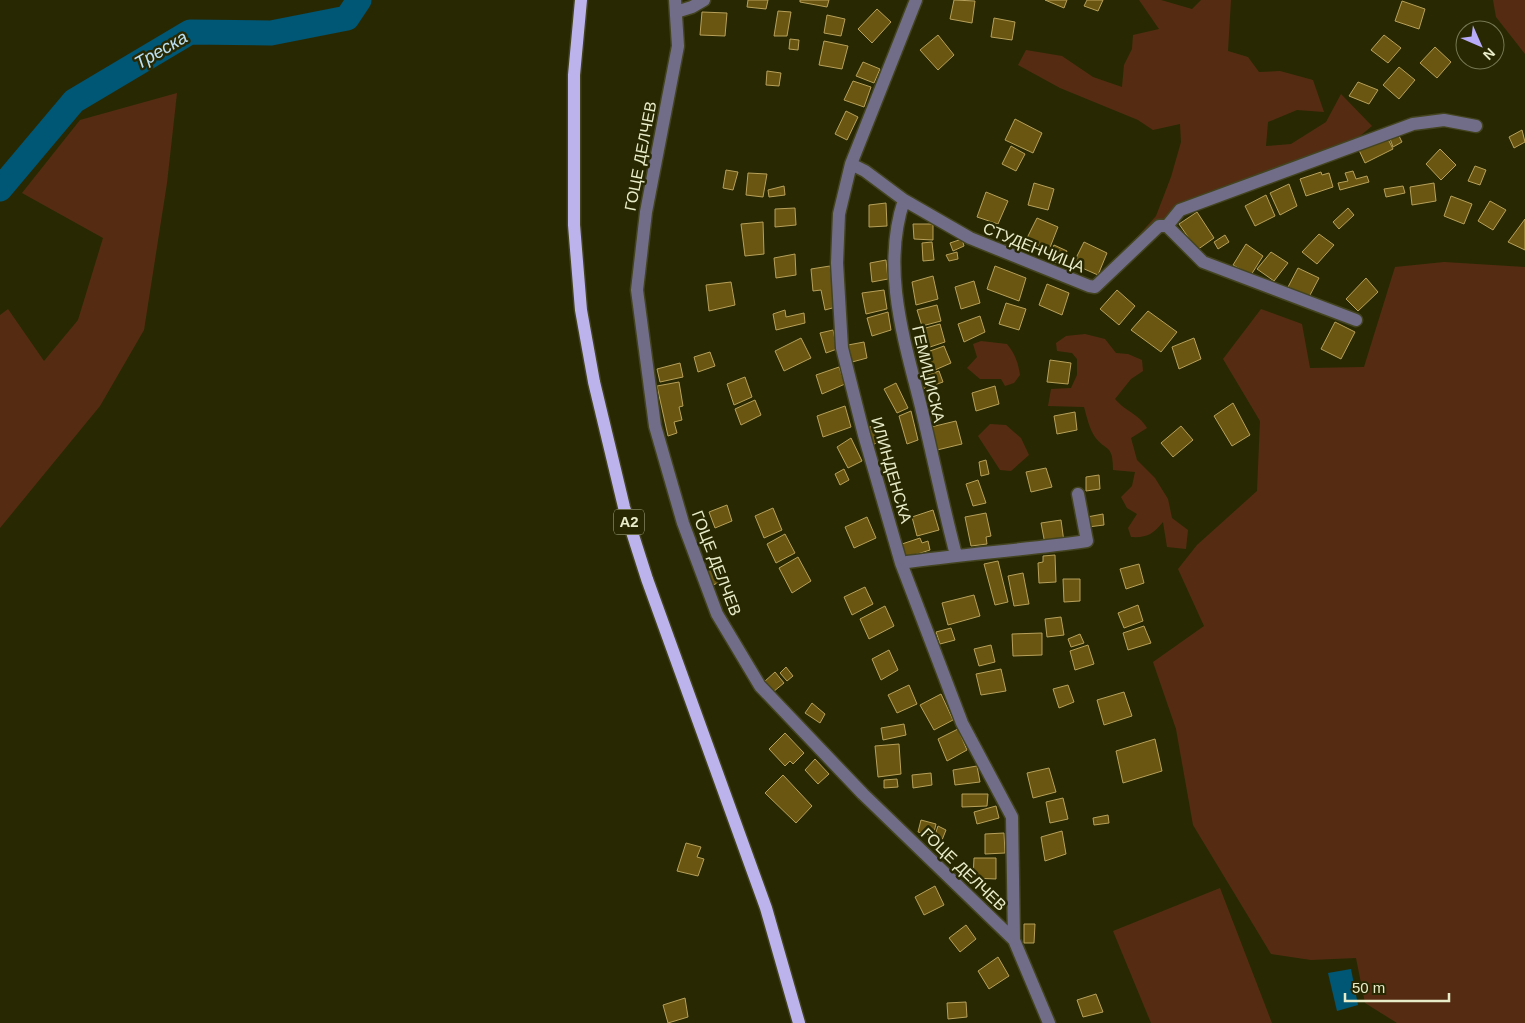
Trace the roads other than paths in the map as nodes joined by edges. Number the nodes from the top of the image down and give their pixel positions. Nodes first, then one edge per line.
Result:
1 (581, 0) edge
2 (704, 0) edge
3 (916, 0) edge
4 (676, 6) edge
5 (1476, 126) dead end
6 (851, 164) junction
7 (904, 200) junction
8 (1167, 226) junction
9 (1356, 320) dead end
10 (1078, 494) dead end
11 (956, 555) junction
12 (901, 563) junction
13 (1014, 940) junction
14 (799, 1023) edge
15 (1050, 1023) edge

1 - 14 main road, A2
2 - 4 street
3 - 6 street, ИЛИНДЕНСКА
4 - 13 street, ГОЦЕ ДЕЛЧЕВ
5 - 8 street
6 - 7 street, СТУДЕНЧИЦА
6 - 12 street, ИЛИНДЕНСКА
7 - 8 street, СТУДЕНЧИЦА
7 - 11 street, ГЕМИЏИСКА
8 - 9 street
10 - 11 street
11 - 12 street
12 - 13 street, ИЛИНДЕНСКА
13 - 15 street, ГОЦЕ ДЕЛЧЕВ

